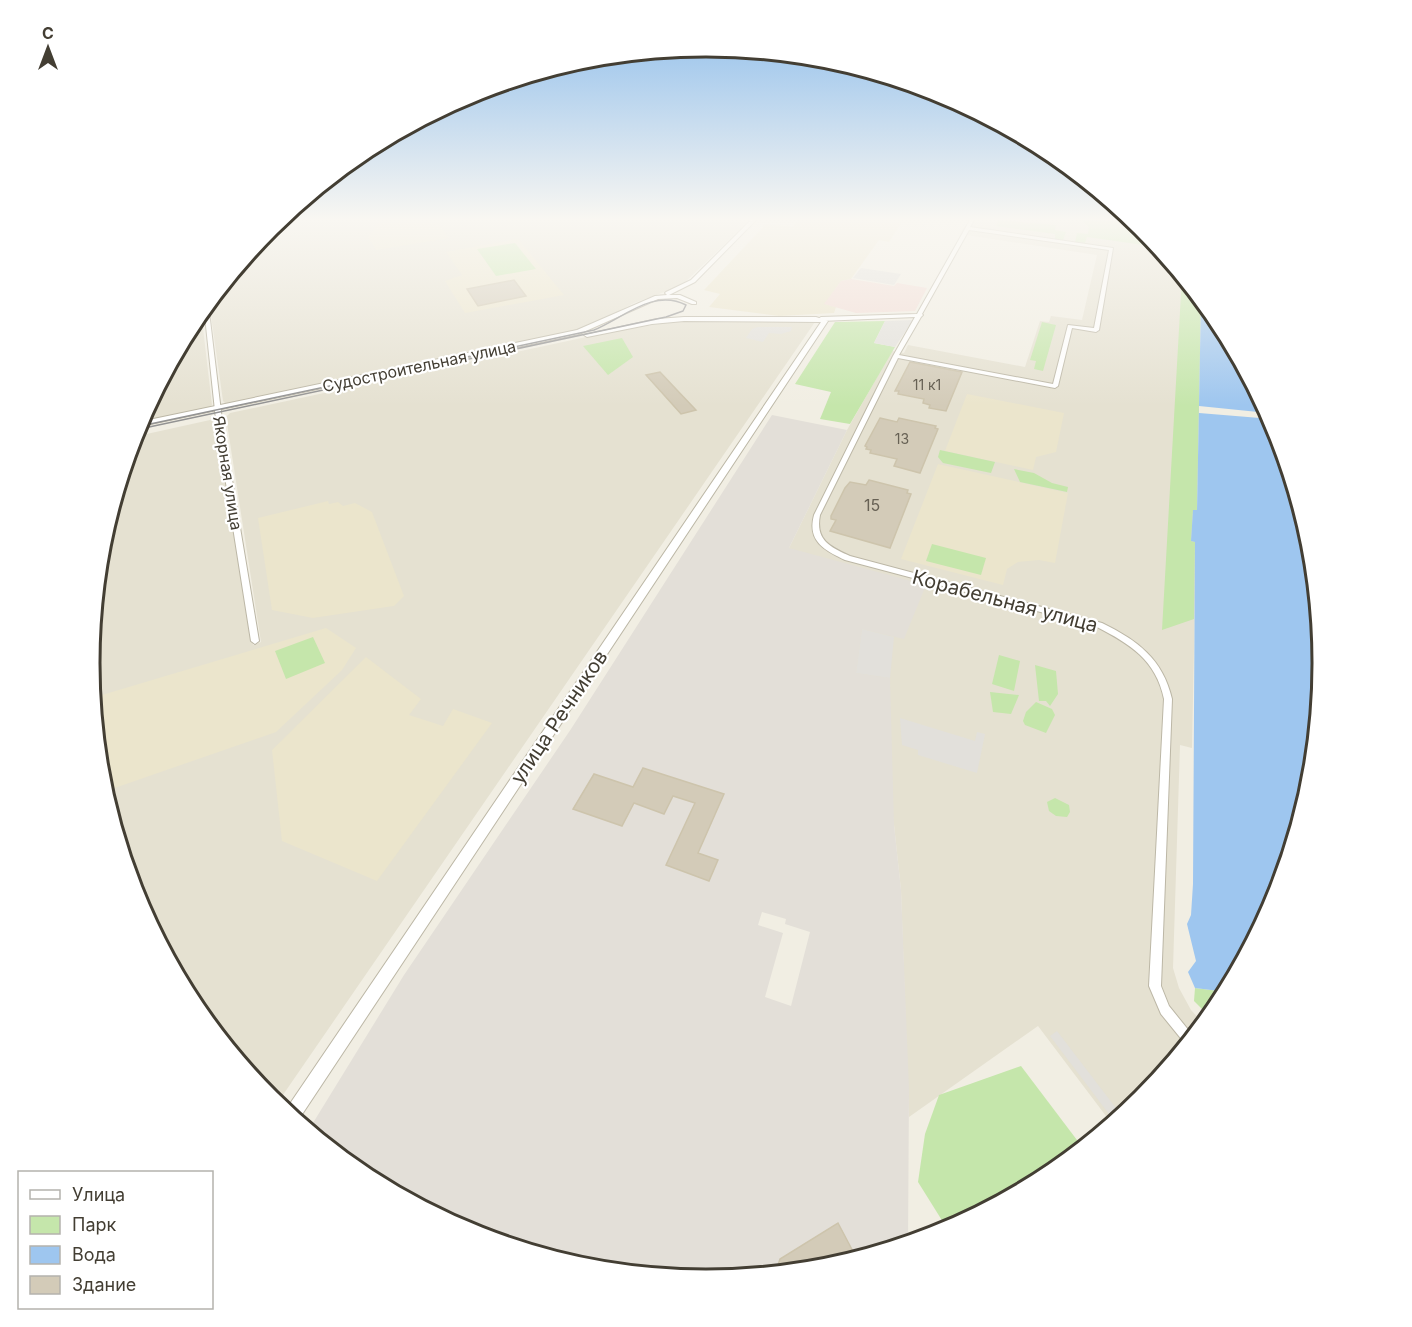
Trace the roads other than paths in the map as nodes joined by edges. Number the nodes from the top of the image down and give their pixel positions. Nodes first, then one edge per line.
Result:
1 (693, 281) edge
2 (691, 282) edge
3 (938, 282) edge
4 (1105, 282) edge
5 (657, 297) junction
6 (693, 298) junction
7 (921, 315) junction
8 (208, 319) edge
9 (715, 319) junction
10 (821, 319) junction
11 (652, 322) junction
12 (598, 325) junction
13 (608, 331) junction
14 (896, 356) junction
15 (218, 411) junction
16 (149, 424) edge
17 (147, 428) edge
18 (255, 641) dead end
19 (1185, 1035) edge
20 (296, 1110) edge

1 - 6 street
2 - 5 street
3 - 7 street, Корабельная улица
4 - 14 street
5 - 6 street, Судостроительная улица
5 - 12 street, Судостроительная улица
6 - 9 street
6 - 11 street
7 - 10 street
7 - 14 street, Корабельная улица
8 - 15 street, Якорная улица
9 - 10 street
9 - 11 street
10 - 20 street, улица Речников
11 - 13 street, Судостроительная улица
12 - 13 street
12 - 15 street, Судостроительная улица
13 - 15 street, Судостроительная улица
14 - 19 street, Корабельная улица
15 - 16 street, Судостроительная улица
15 - 17 street, Судостроительная улица
15 - 18 street, Якорная улица

